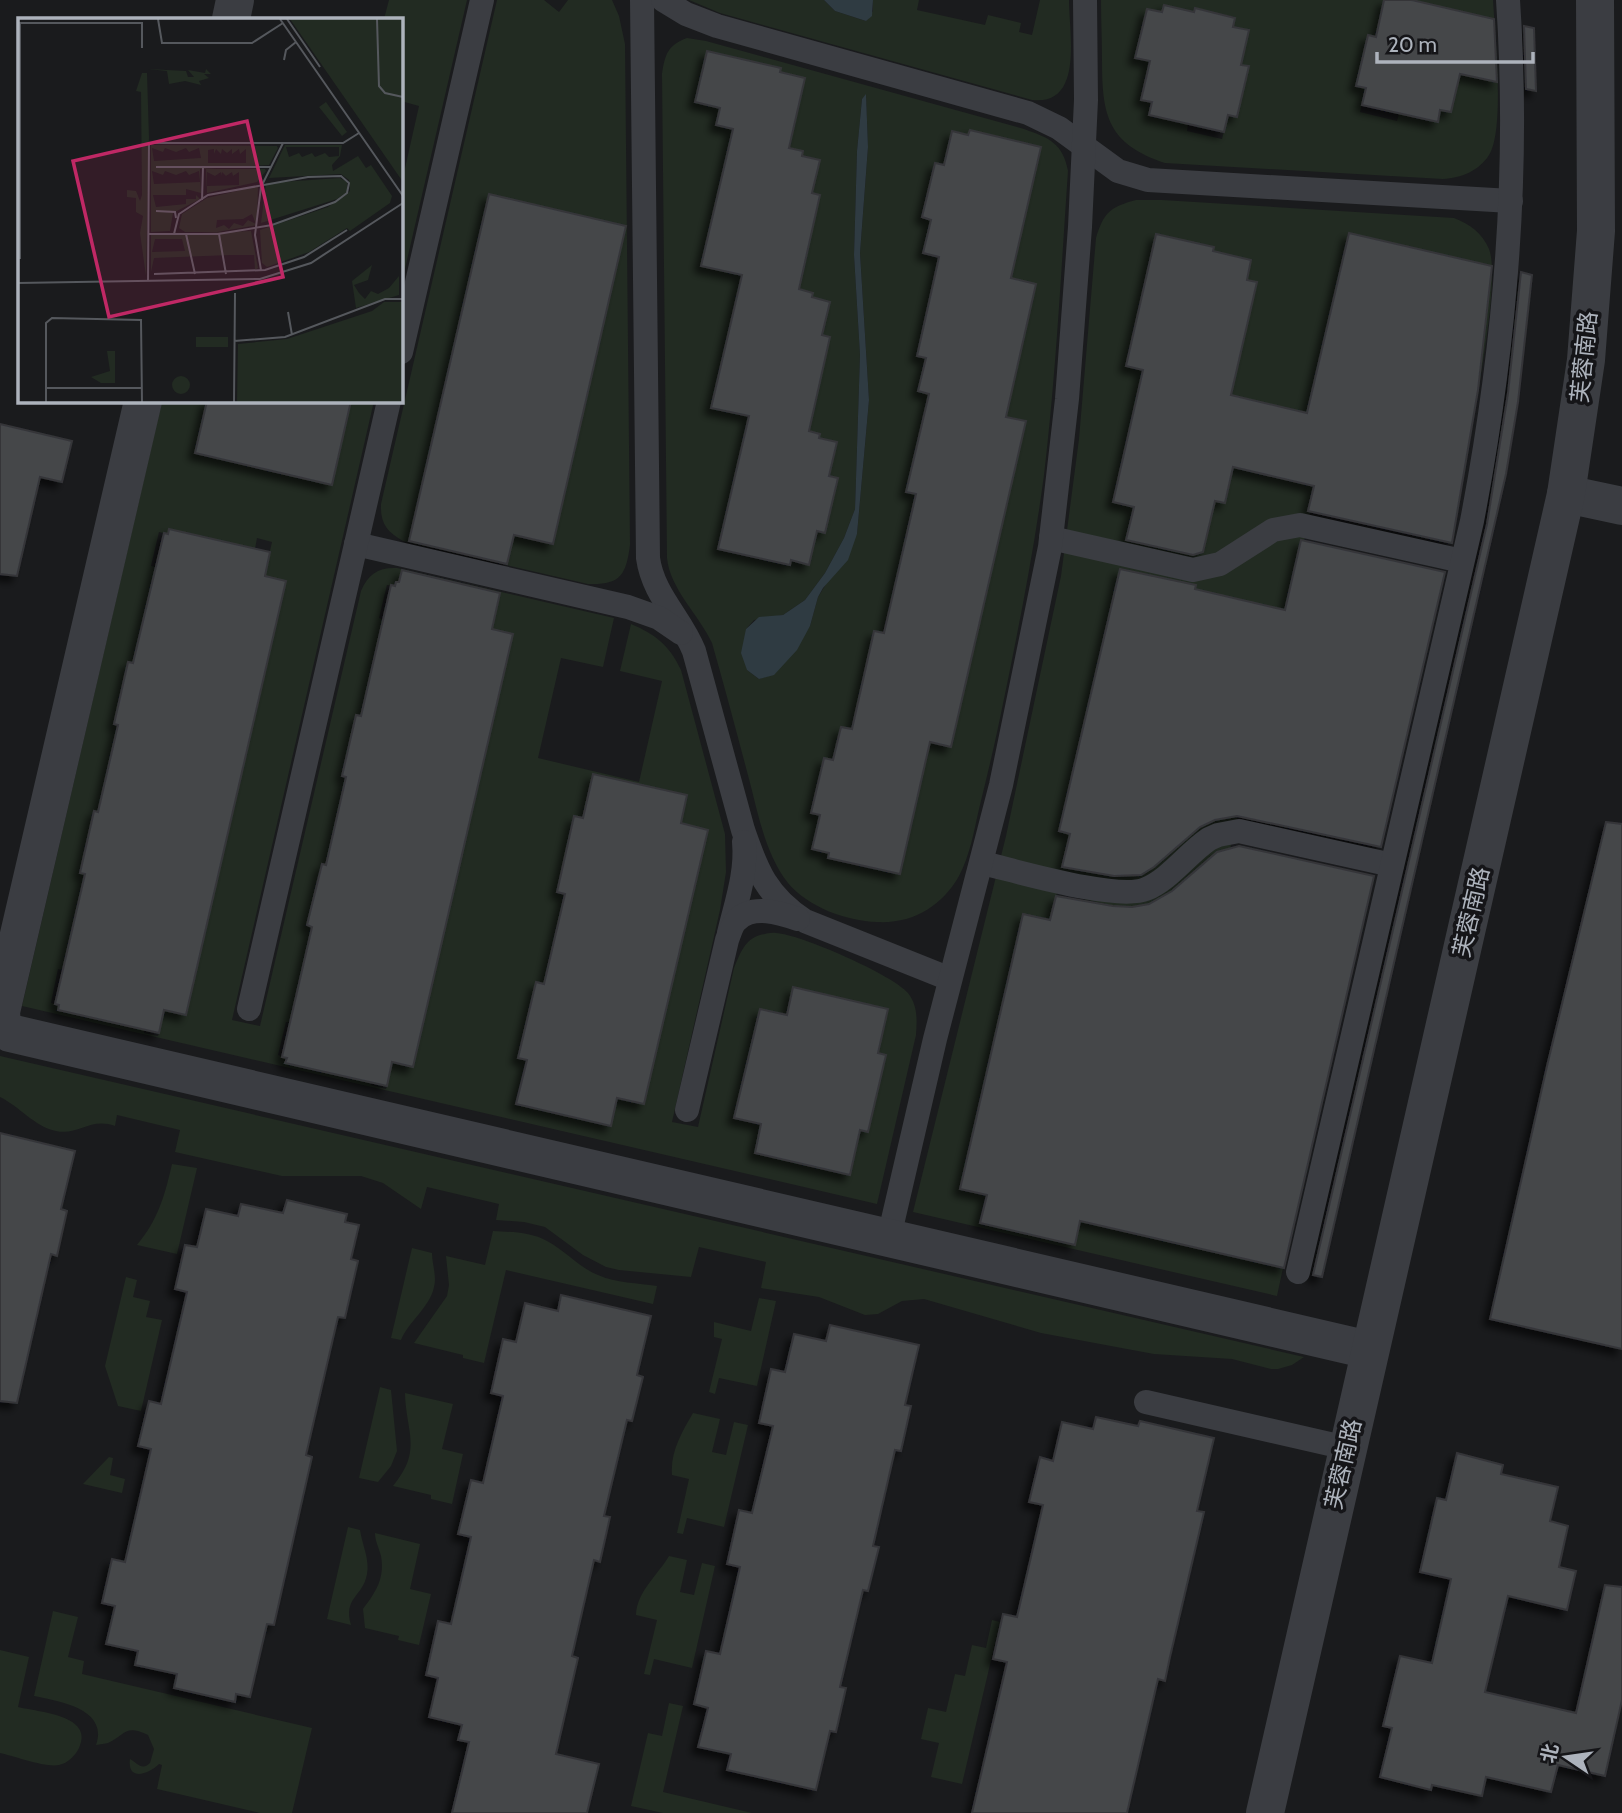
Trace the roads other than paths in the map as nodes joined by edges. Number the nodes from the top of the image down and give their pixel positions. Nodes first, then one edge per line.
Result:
1 (235, 0) edge
2 (482, 0) edge
3 (642, 0) edge
4 (663, 0) edge
5 (1085, 0) edge
6 (1508, 0) edge
7 (1595, 0) edge
8 (231, 18) edge
9 (1084, 146) junction
10 (1511, 201) junction
11 (402, 348) edge
12 (142, 402) edge
13 (389, 402) edge
14 (1566, 494) junction
15 (1622, 506) edge
16 (1321, 513) dead end
17 (1051, 538) junction
18 (356, 544) junction
19 (648, 551) junction
20 (1464, 554) junction
21 (592, 599) junction
22 (698, 664) junction
23 (743, 830) junction
24 (982, 863) junction
25 (1392, 865) junction
26 (805, 921) junction
27 (727, 940) junction
28 (950, 979) junction
29 (249, 1009) dead end
30 (687, 1111) dead end
31 (889, 1237) junction
32 (1298, 1272) dead end
33 (1369, 1350) junction
34 (1146, 1402) dead end
35 (1347, 1448) junction
36 (1265, 1813) edge

1 - 8 street
2 - 11 lane
3 - 19 lane
4 - 9 lane
5 - 9 lane
6 - 10 lane
7 - 14 street, 芙蓉南路
9 - 10 lane
9 - 17 lane
10 - 20 lane
12 - 31 street
13 - 18 lane
14 - 15 street
14 - 33 street, 芙蓉南路
16 - 20 lane
17 - 20 lane
17 - 24 lane
18 - 21 lane
18 - 29 lane
19 - 21 lane
19 - 22 lane
20 - 25 lane
21 - 22 lane
22 - 23 lane
23 - 26 lane
23 - 27 lane
24 - 25 lane
24 - 28 lane
25 - 32 lane
26 - 27 lane
26 - 28 lane
27 - 30 lane
28 - 31 lane
31 - 33 street
33 - 35 street, 芙蓉南路
34 - 35 lane
35 - 36 street, 芙蓉南路

